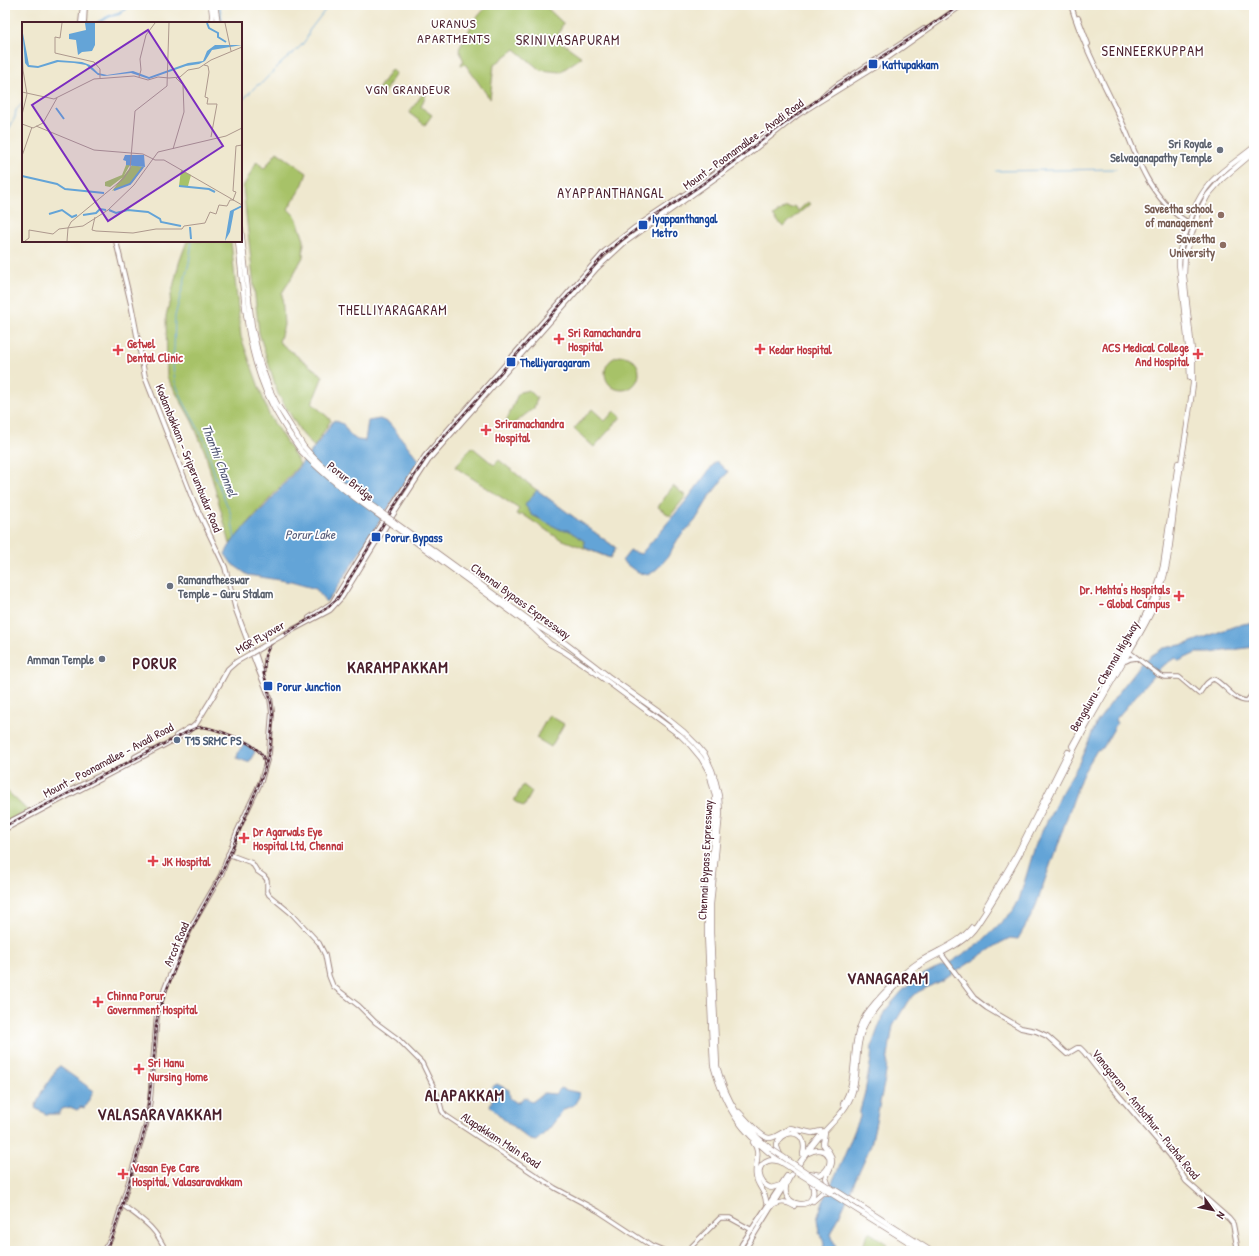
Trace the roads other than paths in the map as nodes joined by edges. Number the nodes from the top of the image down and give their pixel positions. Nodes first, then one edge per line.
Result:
1 (84, 5) edge
2 (211, 5) edge
3 (959, 5) edge
4 (962, 5) edge
5 (1072, 5) edge
6 (214, 9) edge
7 (82, 22) edge
8 (213, 22) edge
9 (218, 22) edge
10 (1254, 147) edge
11 (1254, 152) edge
12 (739, 155) junction
13 (742, 159) junction
14 (1238, 165) junction
15 (1192, 224) junction
16 (1186, 232) junction
17 (242, 238) edge
18 (117, 242) edge
19 (238, 242) edge
20 (1186, 295) junction
21 (1190, 363) junction
22 (1192, 371) junction
23 (1187, 378) dead end
24 (1196, 381) dead end
25 (1190, 406) junction
26 (303, 449) junction
27 (392, 523) joint
28 (311, 618) junction
29 (536, 628) junction
30 (264, 642) dead end
31 (567, 645) junction
32 (266, 646) dead end
33 (1127, 649) junction
34 (563, 651) junction
35 (254, 654) joint
36 (1138, 658) junction
37 (1126, 661) dead end
38 (1254, 692) edge
39 (210, 699) joint
40 (1079, 733) junction
41 (1074, 737) dead end
42 (1070, 743) dead end
43 (1070, 749) junction
44 (1064, 767) junction
45 (114, 770) junction
46 (1064, 773) dead end
47 (1058, 785) dead end
48 (1052, 790) junction
49 (5, 824) edge
50 (5, 829) edge
51 (229, 855) junction
52 (710, 893) junction
53 (709, 904) junction
54 (940, 952) junction
55 (729, 1100) junction
56 (735, 1118) junction
57 (822, 1130) junction
58 (823, 1148) junction
59 (769, 1150) junction
60 (804, 1154) junction
61 (781, 1159) junction
62 (802, 1170) junction
63 (811, 1181) junction
64 (786, 1182) junction
65 (127, 1191) junction
66 (832, 1191) junction
67 (789, 1201) junction
68 (766, 1202) dead end
69 (124, 1206) junction
70 (771, 1207) junction
71 (863, 1211) junction
72 (118, 1221) junction
73 (752, 1230) junction
74 (104, 1251) edge
75 (166, 1251) edge
76 (663, 1251) edge
77 (687, 1251) edge
78 (740, 1251) edge
79 (744, 1251) edge
80 (923, 1251) edge
81 (931, 1251) edge
82 (1238, 1251) edge

1 - 7 main road
2 - 6 highway
3 - 12 main road, Mount - Poonamallee - Avadi Road
4 - 13 main road, Mount - Poonamallee - Avadi Road
5 - 15 main road
6 - 8 highway
6 - 9 highway
10 - 16 highway, bridge
11 - 14 highway
12 - 13 main road
12 - 28 main road, Mount - Poonamallee - Avadi Road
13 - 28 main road, Mount - Poonamallee - Avadi Road
14 - 15 highway
14 - 20 highway
15 - 16 highway
16 - 20 highway
16 - 21 highway
17 - 26 highway
18 - 35 main road, Kodambakkam – Sriperumbudur Road
19 - 26 highway
20 - 22 highway
21 - 22 highway
21 - 23 highway
22 - 25 highway, Bengaluru - Chennai Highway
22 - 33 highway, Bengaluru - Chennai Highway
24 - 25 highway
25 - 33 highway, Bengaluru - Chennai Highway
26 - 27 highway, Porur Bridge, bridge
27 - 29 highway, Chennai Bypass Expressway
28 - 39 main road, MGR FLyover, bridge
29 - 31 highway, Chennai Bypass Expressway
29 - 34 highway, Chennai Bypass Expressway
30 - 32 main road
31 - 34 highway
31 - 52 highway, Chennai Bypass Expressway
33 - 36 main road
33 - 40 highway, Bengaluru - Chennai Highway
33 - 44 highway, Bengaluru - Chennai Highway
34 - 52 highway, Chennai Bypass Expressway
35 - 51 main road, Arcot Road
36 - 37 main road
36 - 38 main road
39 - 45 main road, Mount - Poonamallee - Avadi Road
40 - 41 highway
40 - 43 highway, Bengaluru - Chennai Highway
42 - 43 highway
43 - 54 highway, Bengaluru - Chennai Highway
44 - 46 highway
44 - 48 highway, Bengaluru - Chennai Highway
45 - 49 main road, Mount - Poonamallee - Avadi Road
45 - 50 main road, Mount - Poonamallee - Avadi Road
47 - 48 highway
48 - 54 highway, Bengaluru - Chennai Highway
51 - 65 main road, Arcot Road
51 - 76 main road, Alapakkam Main Road
52 - 53 highway, Chennai Bypass Expressway
53 - 55 highway, Chennai Bypass Expressway
53 - 56 highway, Chennai Bypass Expressway
54 - 57 highway
54 - 57 highway
54 - 82 main road, Vanagaram - Ambathur - Puzhal Road
55 - 57 highway
55 - 59 highway, Chennai Bypass Expressway
56 - 59 highway, Chennai Bypass Expressway
56 - 68 highway
57 - 58 highway
57 - 60 highway
58 - 60 highway
58 - 62 highway, bridge
58 - 66 highway
59 - 61 highway
60 - 61 highway
60 - 64 highway
61 - 62 highway, bridge
61 - 63 highway, bridge
61 - 64 highway
62 - 66 highway, bridge
63 - 66 highway, bridge
63 - 67 highway
64 - 67 highway
64 - 70 main road
64 - 73 main road
65 - 69 main road, Arcot Road
65 - 72 main road, Arcot Road
66 - 67 highway
66 - 71 highway, bridge
67 - 70 highway
69 - 72 main road, Arcot Road
69 - 75 main road
70 - 79 main road
71 - 80 highway
71 - 81 highway
72 - 74 main road, Arcot Road
73 - 77 main road
73 - 78 main road

